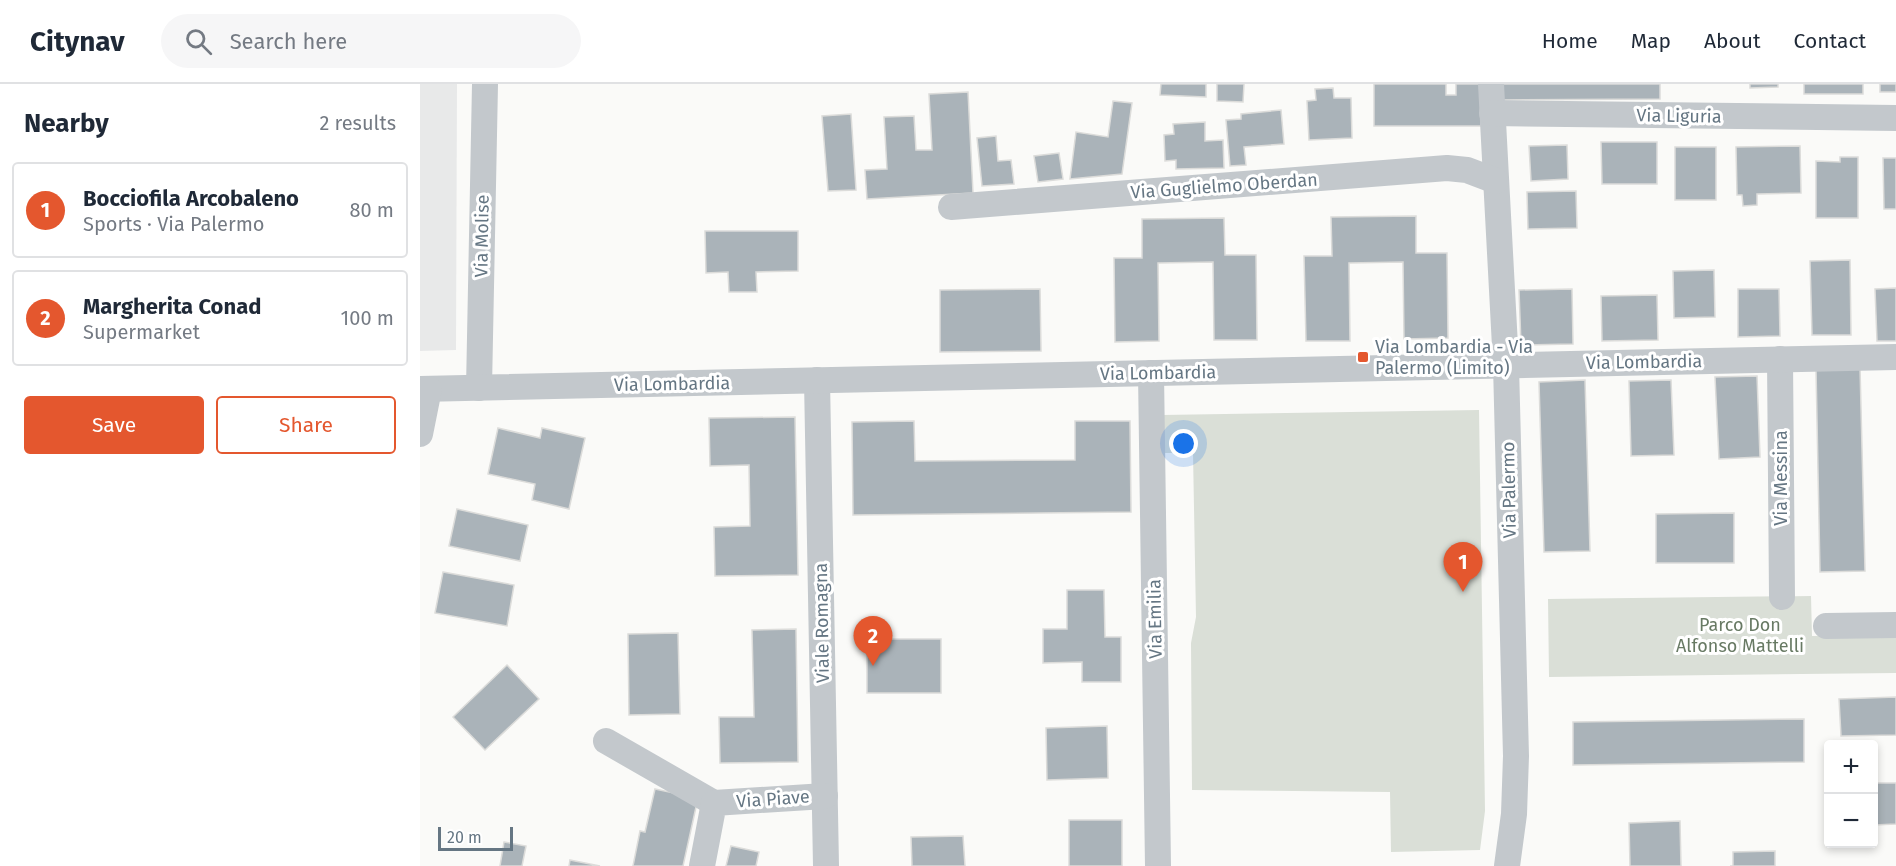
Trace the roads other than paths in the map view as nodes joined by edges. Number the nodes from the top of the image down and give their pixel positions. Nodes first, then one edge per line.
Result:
1 (486, 84) edge
2 (1491, 84) edge
3 (1492, 113) junction
4 (1896, 118) edge
5 (1496, 181) junction
6 (951, 207) dead end
7 (1896, 357) edge
8 (1780, 359) junction
9 (1506, 365) junction
10 (1151, 373) junction
11 (817, 380) junction
12 (479, 388) junction
13 (425, 389) edge
14 (420, 434) edge
15 (1782, 597) dead end
16 (1896, 625) edge
17 (1826, 626) dead end
18 (606, 741) dead end
19 (825, 796) junction
20 (714, 803) junction
21 (702, 866) edge
22 (826, 866) edge
23 (1158, 866) edge
24 (1507, 866) edge

1 - 12 street, Via Molise
2 - 3 street
3 - 4 street, Via Liguria
3 - 5 street, Via Palermo
5 - 6 street, Via Guglielmo Oberdan
5 - 9 street, Via Palermo
7 - 8 street, Via Lombardia
8 - 9 street, Via Lombardia
8 - 15 street, Via Messina
9 - 10 street, Via Lombardia
9 - 24 street, Via Palermo
10 - 11 street, Via Lombardia
10 - 23 street, Via Emilia
11 - 12 street, Via Lombardia
11 - 19 street, Viale Romagna
12 - 13 street, Via Lombardia
13 - 14 street
16 - 17 street
18 - 20 street
19 - 20 street, Via Piave
19 - 22 street, Viale Romagna
20 - 21 street, Via Piave

